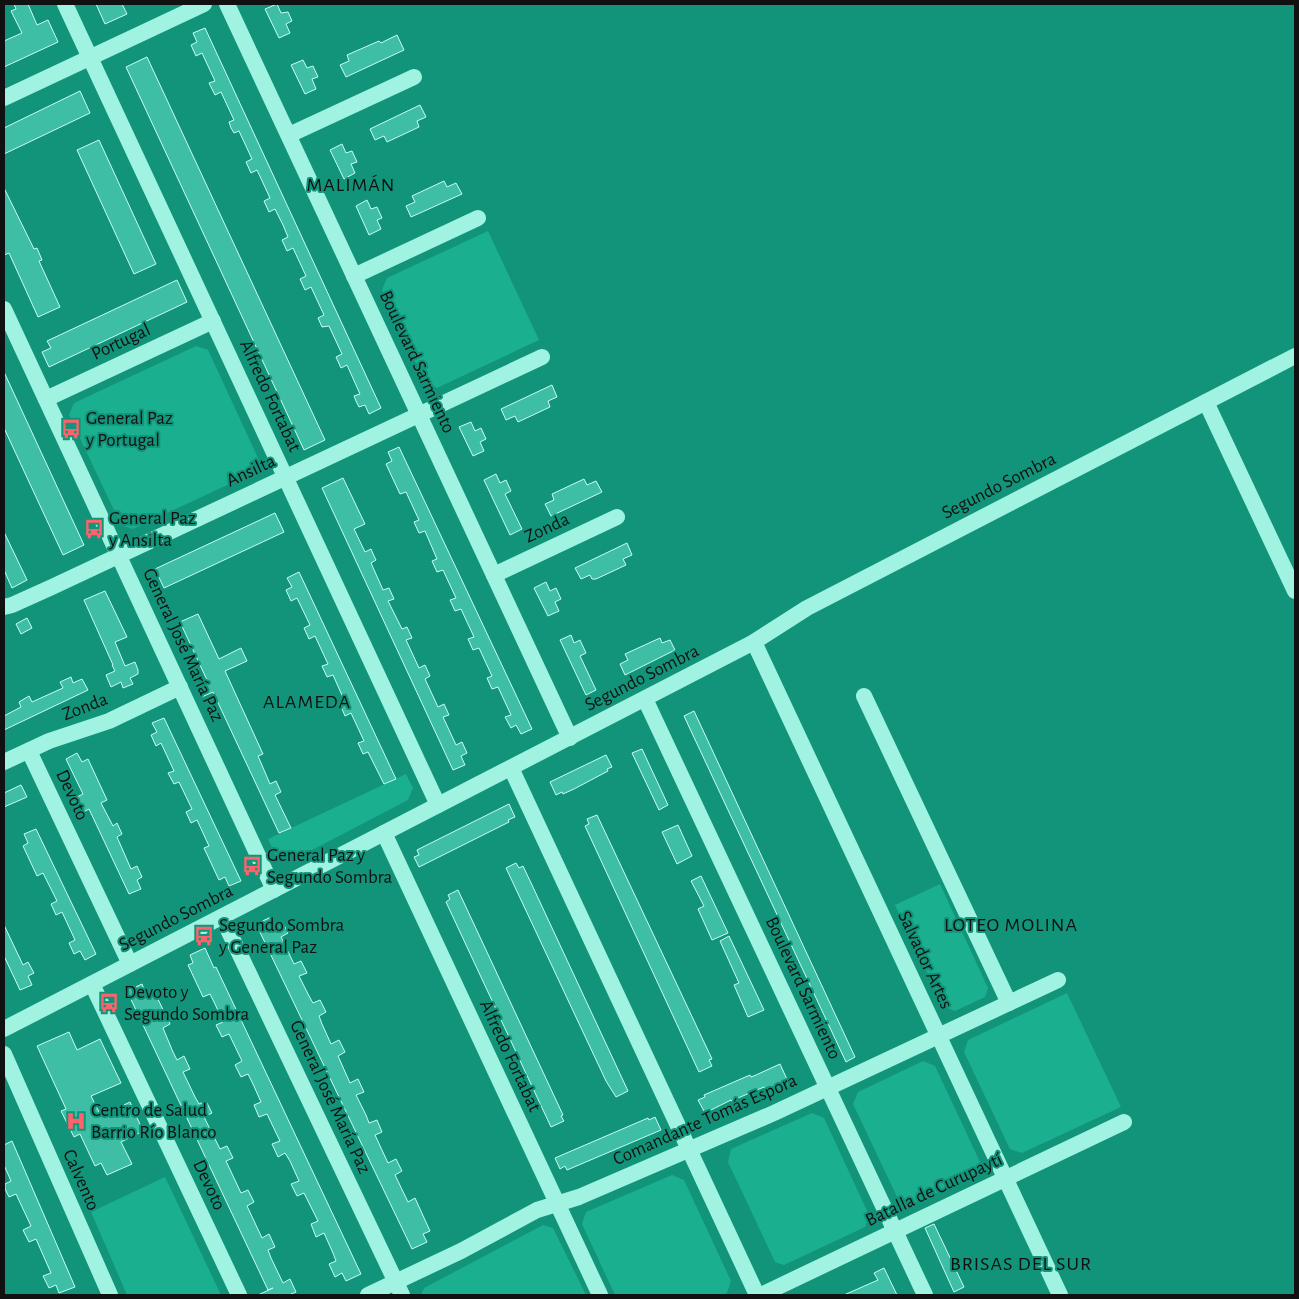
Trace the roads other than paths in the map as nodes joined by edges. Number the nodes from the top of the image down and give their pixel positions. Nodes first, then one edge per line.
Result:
1 (66, 4) edge
2 (204, 4) edge
3 (227, 4) edge
4 (90, 57) junction
5 (414, 77) dead end
6 (4, 98) edge
7 (289, 135) junction
8 (478, 218) dead end
9 (354, 276) junction
10 (4, 309) edge
11 (213, 321) junction
12 (1295, 356) edge
13 (542, 357) dead end
14 (46, 399) junction
15 (1206, 402) junction
16 (419, 414) junction
17 (286, 477) junction
18 (617, 517) dead end
19 (119, 555) junction
20 (494, 575) junction
21 (1295, 591) edge
22 (4, 607) edge
23 (754, 642) junction
24 (180, 687) junction
25 (864, 696) dead end
26 (645, 699) junction
27 (570, 738) junction
28 (29, 750) junction
29 (4, 762) edge
30 (510, 768) junction
31 (438, 805) junction
32 (384, 833) junction
33 (274, 890) junction
34 (222, 917) junction
35 (130, 964) junction
36 (1058, 980) dead end
37 (92, 984) junction
38 (1009, 1003) junction
39 (4, 1029) edge
40 (938, 1036) junction
41 (4, 1054) edge
42 (828, 1088) junction
43 (1124, 1122) dead end
44 (689, 1150) junction
45 (1006, 1178) junction
46 (557, 1204) junction
47 (895, 1230) junction
48 (399, 1289) edge
49 (110, 1295) edge
50 (239, 1295) edge
51 (368, 1295) edge
52 (600, 1295) edge
53 (757, 1295) edge
54 (761, 1295) edge
55 (925, 1295) edge
56 (1060, 1295) edge

1 - 4 street, Alfredo Fortabat
2 - 4 street
3 - 7 street, Boulevard Sarmiento
4 - 6 street
4 - 11 street, Alfredo Fortabat
5 - 7 street
7 - 9 street, Boulevard Sarmiento
8 - 9 street
9 - 16 street, Boulevard Sarmiento
10 - 14 street, General José María Paz
11 - 14 street, Portugal
11 - 17 street, Alfredo Fortabat
12 - 15 street, Segundo Sombra
13 - 16 street, Ansilta
14 - 19 street, General José María Paz
15 - 21 street
15 - 23 street, Segundo Sombra
16 - 17 street, Ansilta
16 - 20 street, Boulevard Sarmiento
17 - 19 street, Ansilta
17 - 31 street, Alfredo Fortabat
18 - 20 street, Zonda
19 - 22 street, Ansilta
19 - 24 street, General José María Paz
20 - 27 street, Boulevard Sarmiento
23 - 26 street, Segundo Sombra
23 - 40 street, Salvador Artes
24 - 28 street, Zonda
24 - 33 street, General José María Paz
25 - 38 street
26 - 27 street, Segundo Sombra
26 - 42 street, Boulevard Sarmiento
27 - 30 street, Segundo Sombra
28 - 29 street, Zonda
28 - 35 street, Devoto
30 - 31 street, Segundo Sombra
30 - 44 street
31 - 32 street, Segundo Sombra
32 - 33 street, Segundo Sombra
32 - 46 street, Alfredo Fortabat
33 - 34 street, Segundo Sombra
34 - 35 street, Segundo Sombra
34 - 48 street, General José María Paz
35 - 37 street, Segundo Sombra
36 - 38 street, Comandante Tomás Espora
37 - 39 street, Segundo Sombra
37 - 50 street, Devoto
38 - 40 street, Comandante Tomás Espora
40 - 42 street, Comandante Tomás Espora
40 - 45 street, Salvador Artes
41 - 49 street, Calvento
42 - 44 street, Comandante Tomás Espora
42 - 47 street, Boulevard Sarmiento
43 - 45 street, Batalla de Curupaytí
44 - 46 street, Comandante Tomás Espora
44 - 53 street
45 - 47 street, Batalla de Curupaytí
45 - 56 street, Salvador Artes
46 - 48 street, Comandante Tomás Espora
46 - 52 street, Alfredo Fortabat
47 - 54 street, Batalla de Curupaytí
47 - 55 street, Boulevard Sarmiento
48 - 51 street, Comandante Tomás Espora

